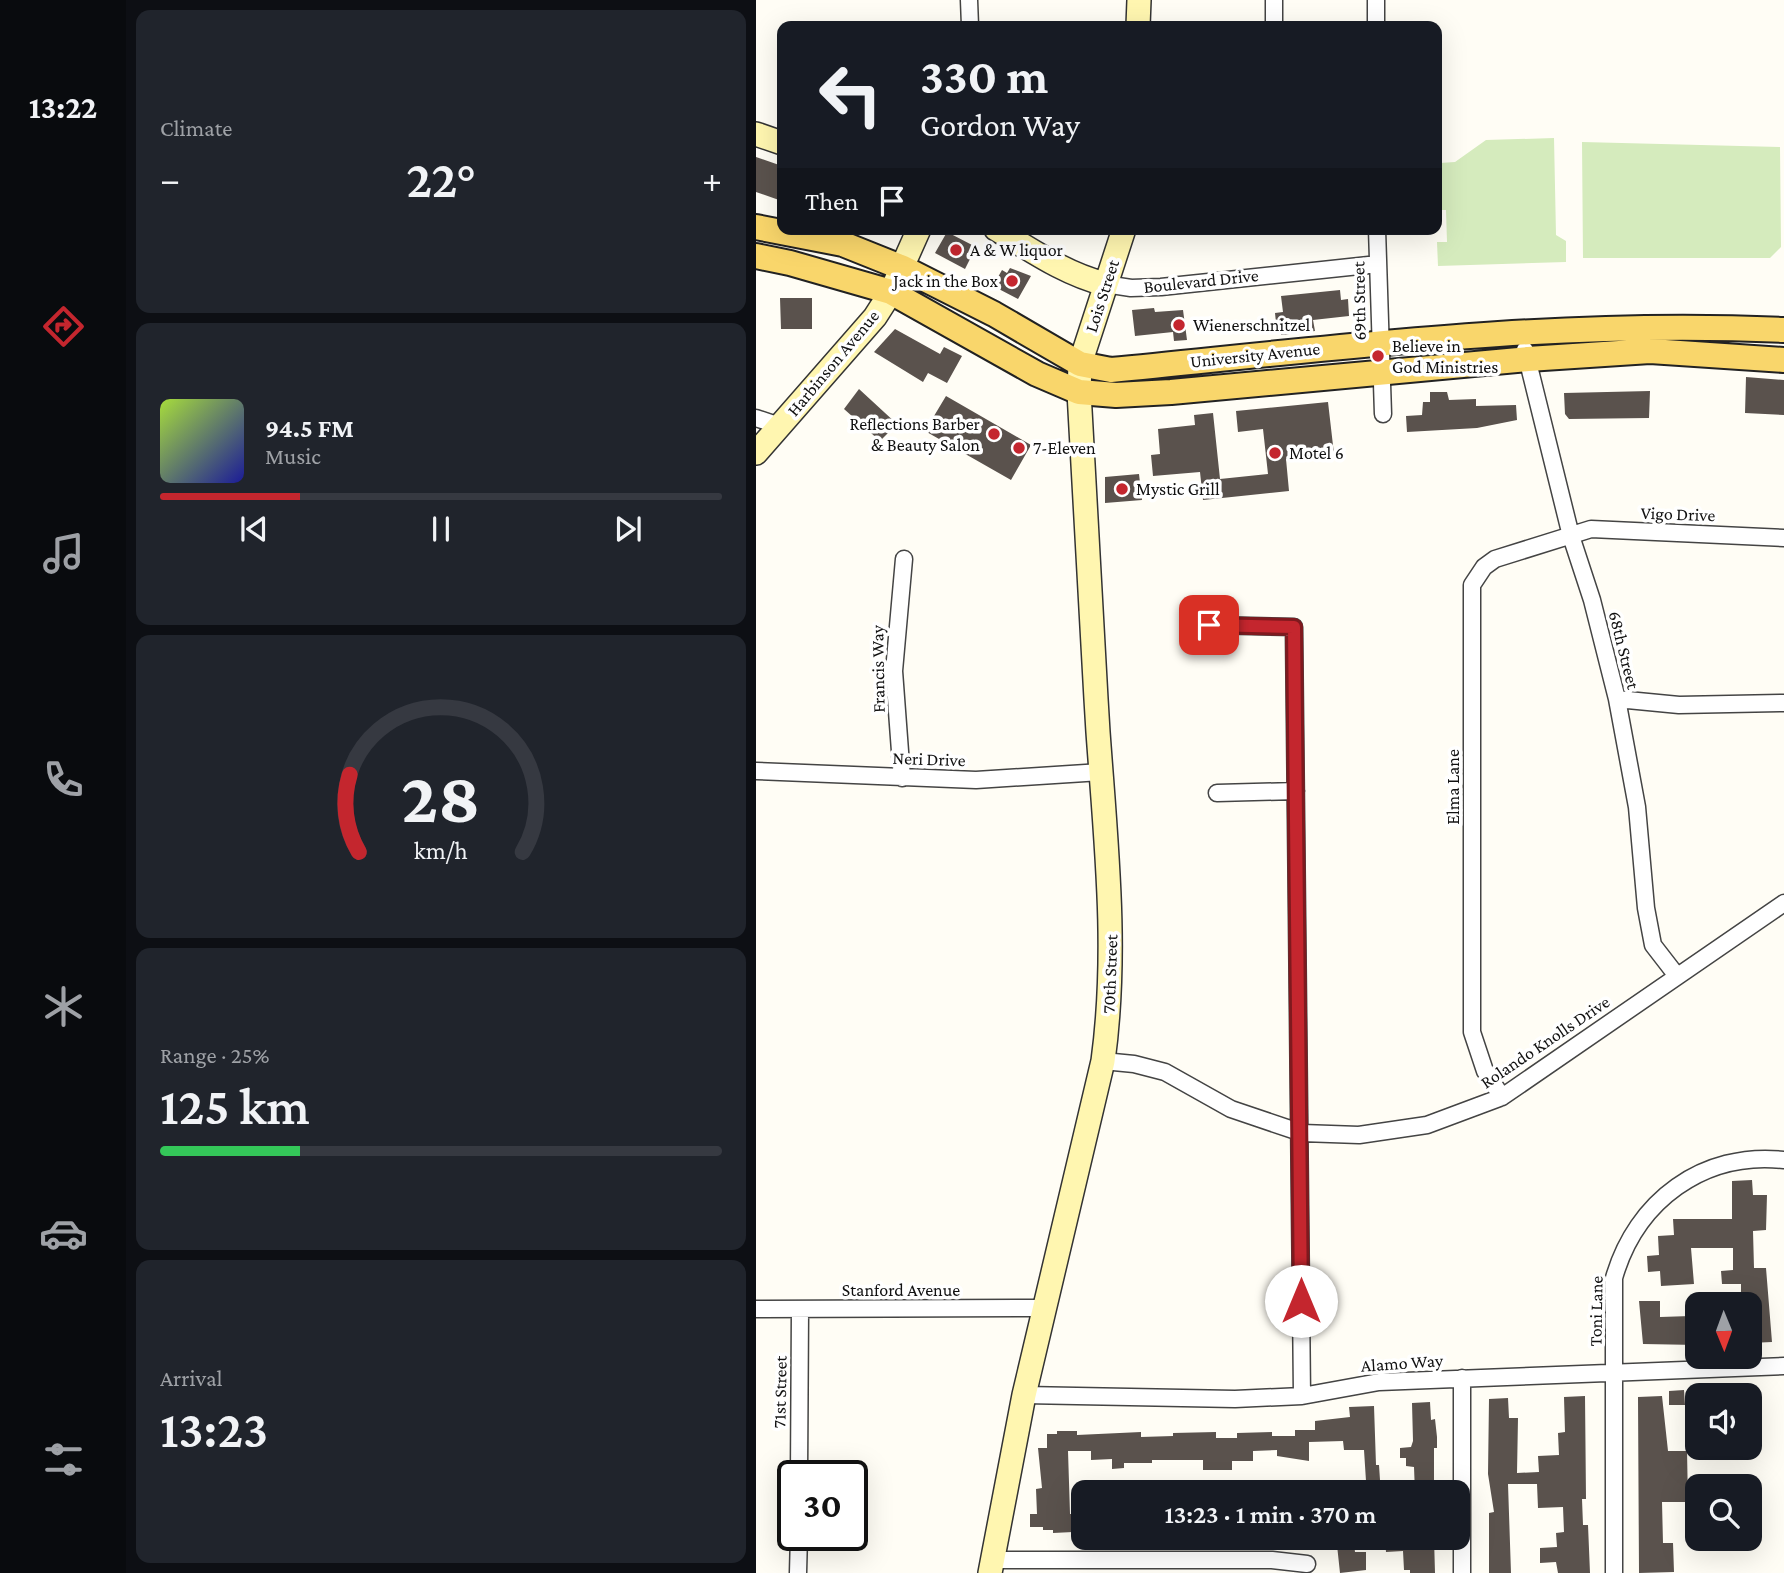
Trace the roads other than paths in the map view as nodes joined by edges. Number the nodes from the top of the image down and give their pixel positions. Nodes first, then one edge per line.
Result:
1 (969, 0) edge
2 (1139, 0) edge
3 (1274, 0) edge
4 (1376, 0) edge
5 (970, 21) edge
6 (1138, 21) edge
7 (1274, 21) edge
8 (1376, 21) edge
9 (756, 134) edge
10 (777, 141) edge
11 (756, 227) edge
12 (777, 231) edge
13 (797, 235) edge
14 (917, 235) edge
15 (1006, 235) edge
16 (1122, 235) edge
17 (1377, 235) edge
18 (756, 256) edge
19 (1378, 264) junction
20 (903, 268) junction
21 (1105, 284) junction
22 (891, 292) junction
23 (1784, 330) edge
24 (1521, 331) junction
25 (1378, 343) junction
26 (1528, 359) junction
27 (1784, 360) edge
28 (1080, 364) junction
29 (1380, 372) junction
30 (1079, 392) junction
31 (1383, 414) dead end
32 (756, 418) edge
33 (779, 426) junction
34 (756, 453) edge
35 (1571, 536) junction
36 (1784, 538) edge
37 (904, 559) dead end
38 (1209, 625) dead end
39 (1617, 699) junction
40 (1784, 703) edge
41 (756, 771) edge
42 (1101, 772) junction
43 (902, 778) junction
44 (1296, 791) junction
45 (1217, 793) dead end
46 (1784, 902) edge
47 (1676, 976) junction
48 (1103, 1061) junction
49 (1502, 1097) junction
50 (1301, 1133) junction
51 (1784, 1160) edge
52 (1046, 1308) junction
53 (756, 1309) edge
54 (800, 1309) junction
55 (1784, 1366) edge
56 (1614, 1372) junction
57 (1462, 1378) junction
58 (1024, 1395) junction
59 (1302, 1396) junction
60 (799, 1460) edge
61 (799, 1551) edge
62 (1307, 1564) dead end
63 (991, 1566) edge
64 (798, 1573) edge
65 (1462, 1573) edge
66 (1614, 1573) edge

1 - 5 street
2 - 6 main road
3 - 7 street
4 - 8 street
9 - 10 main road
11 - 12 main road, University Avenue
13 - 20 main road, University Avenue
14 - 20 main road, Harbinson Avenue
15 - 21 main road, Boulevard Drive
16 - 21 main road, Lois Street
17 - 19 street, 69th Street
18 - 22 main road, University Avenue
19 - 21 street, Boulevard Drive
19 - 25 street, 69th Street
20 - 22 main road, Harbinson Avenue
20 - 28 main road, University Avenue
21 - 28 main road, Lois Street
22 - 30 main road, University Avenue
22 - 33 main road, Harbinson Avenue
23 - 24 main road, University Avenue
24 - 25 main road, University Avenue
24 - 26 street, 68th Street
25 - 28 main road, University Avenue
25 - 29 street, 69th Street
26 - 27 main road, University Avenue
26 - 29 main road, University Avenue
26 - 35 street, 68th Street
28 - 30 main road, 70th Street
29 - 30 main road, University Avenue
29 - 31 street, 69th Street
30 - 42 main road, 70th Street
32 - 33 street
33 - 34 main road, Harbinson Avenue
35 - 36 street, Vigo Drive
35 - 39 street, 68th Street
35 - 49 street, Elma Lane
37 - 43 street, Francis Way
38 - 44 street
39 - 40 street
39 - 47 street, 68th Street
41 - 43 street, Neri Drive
42 - 43 street, Neri Drive
42 - 48 main road, 70th Street
44 - 45 street
44 - 50 street
46 - 47 street, Rolando Knolls Drive
47 - 49 street, Rolando Knolls Drive
48 - 50 street, Rolando Knolls Drive
48 - 52 main road, 70th Street
49 - 50 street, Rolando Knolls Drive
50 - 59 street
51 - 56 street, Toni Lane
52 - 54 street, Stanford Avenue
52 - 58 main road, 70th Street
53 - 54 street, Stanford Avenue
54 - 60 street, 71st Street
55 - 56 street, Alamo Way
56 - 57 street, Alamo Way
56 - 66 street, Toni Lane
57 - 59 street, Alamo Way
57 - 65 street
58 - 59 street, Alamo Way
58 - 63 main road, 70th Street
61 - 64 street
62 - 63 street

